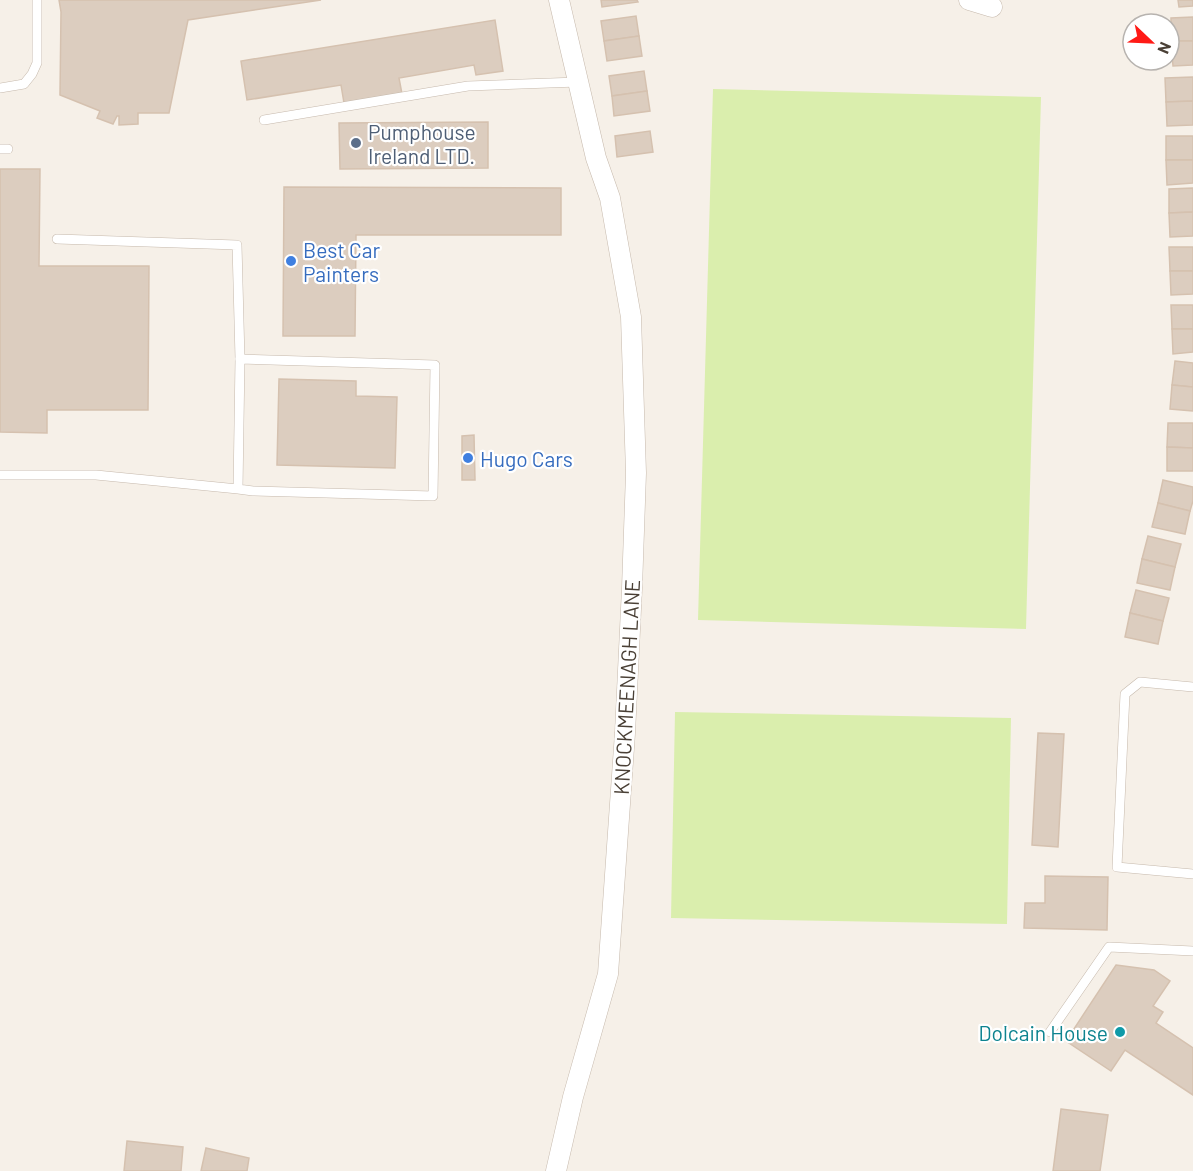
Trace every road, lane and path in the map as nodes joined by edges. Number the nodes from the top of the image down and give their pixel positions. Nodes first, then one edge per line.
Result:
1 (37, 0) edge
2 (559, 0) edge
3 (969, 0) edge
4 (992, 7) dead end
5 (578, 82) junction
6 (0, 88) edge
7 (264, 120) dead end
8 (57, 239) dead end
9 (240, 360) junction
10 (0, 475) edge
11 (238, 489) junction
12 (1193, 687) edge
13 (1193, 874) edge
14 (1193, 951) edge
15 (1050, 1032) dead end
16 (556, 1171) edge

1 - 6 lane
2 - 5 street, KNOCKMEENAGH LANE
3 - 4 street
5 - 7 lane
5 - 16 street, KNOCKMEENAGH LANE
8 - 9 lane
9 - 11 lane
9 - 11 lane
10 - 11 lane
12 - 13 lane
14 - 15 lane

